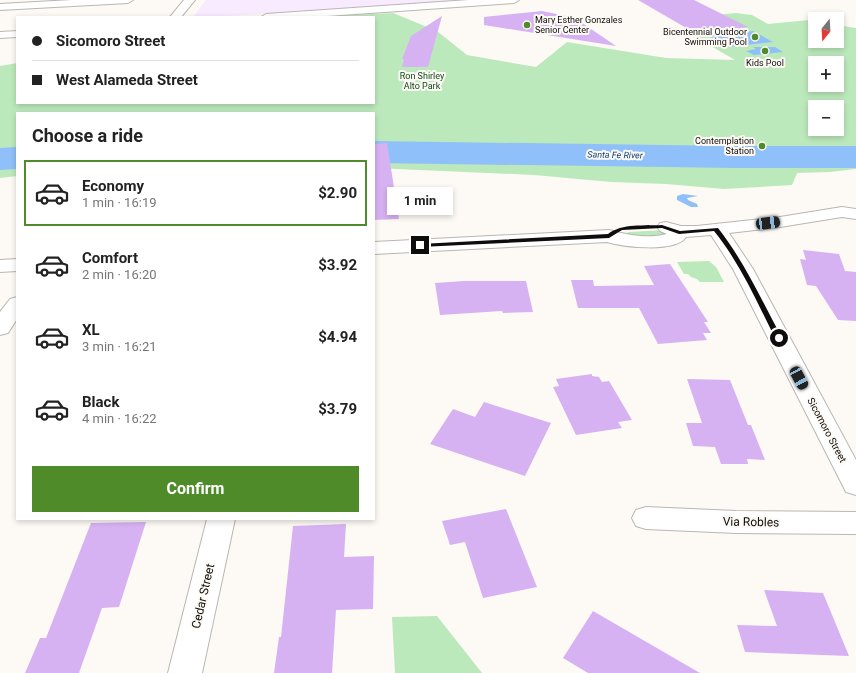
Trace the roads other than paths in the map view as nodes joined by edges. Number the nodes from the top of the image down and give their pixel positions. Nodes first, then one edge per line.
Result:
1 (128, 0) edge
2 (190, 0) edge
3 (514, 0) edge
4 (0, 7) edge
5 (176, 16) edge
6 (281, 16) edge
7 (16, 34) edge
8 (0, 35) edge
9 (851, 210) edge
10 (716, 229) junction
11 (375, 248) edge
12 (16, 265) edge
13 (0, 266) edge
14 (16, 304) edge
15 (0, 328) edge
16 (856, 485) edge
17 (646, 518) dead end
18 (221, 520) edge
19 (856, 523) edge
20 (185, 673) edge

1 - 4 street
2 - 5 street
3 - 6 street
7 - 8 street
9 - 10 street
10 - 11 street
10 - 16 street, Sicomoro Street
12 - 13 street
14 - 15 street
17 - 19 street, Via Robles
18 - 20 street, Cedar Street

